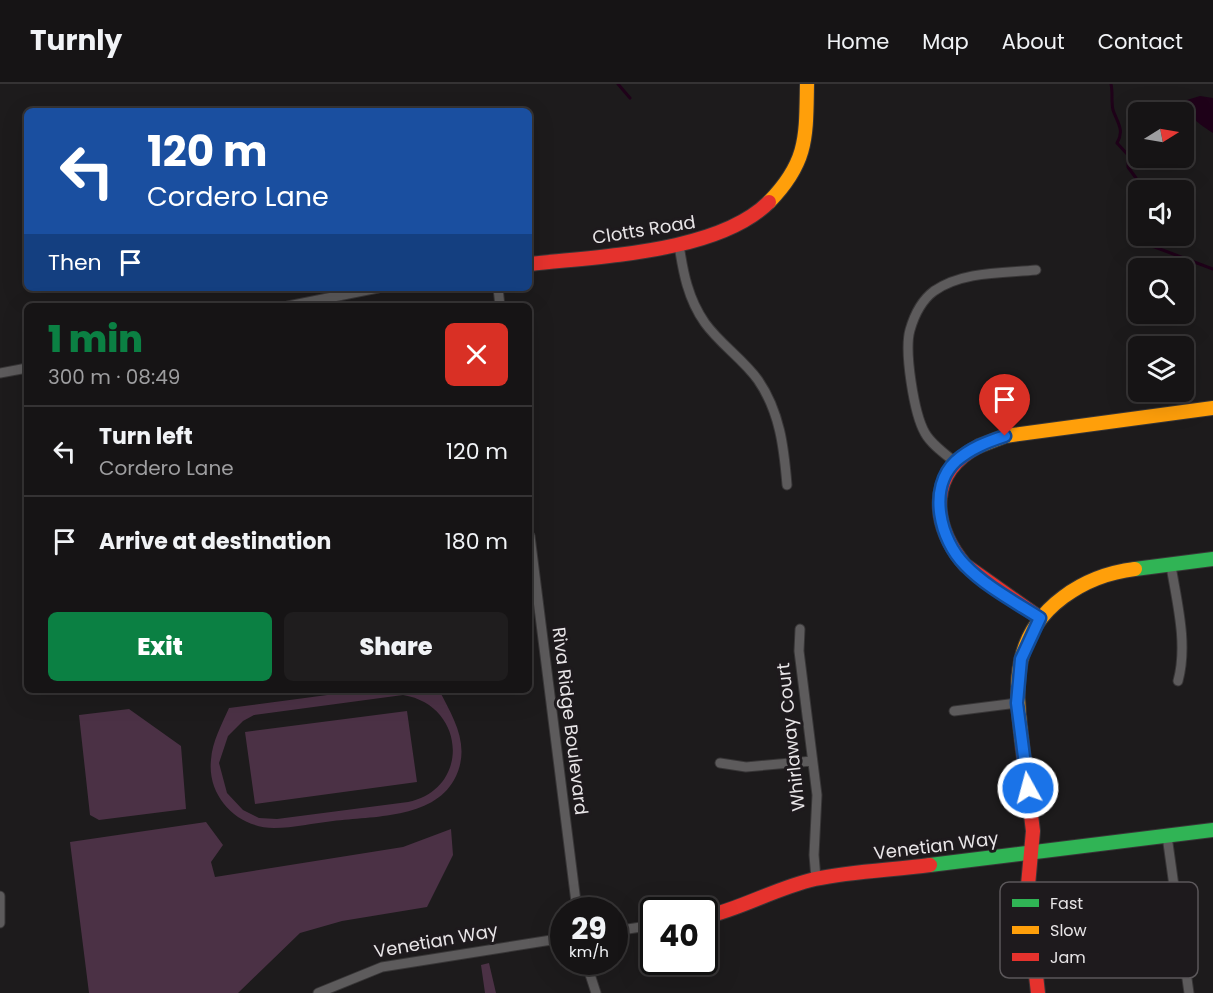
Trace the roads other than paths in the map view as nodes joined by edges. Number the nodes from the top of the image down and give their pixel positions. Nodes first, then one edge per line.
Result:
1 (807, 84) edge
2 (678, 245) junction
3 (532, 264) edge
4 (1036, 270) dead end
5 (363, 291) edge
6 (303, 303) edge
7 (24, 369) edge
8 (0, 373) edge
9 (1213, 408) edge
10 (955, 462) junction
11 (787, 485) dead end
12 (532, 552) edge
13 (1213, 559) edge
14 (1171, 566) junction
15 (1040, 618) junction
16 (800, 629) dead end
17 (1178, 681) dead end
18 (1017, 703) junction
19 (954, 711) dead end
20 (812, 760) junction
21 (720, 763) dead end
22 (1213, 830) edge
23 (1167, 836) junction
24 (1033, 852) junction
25 (816, 879) junction
26 (1029, 882) edge
27 (1174, 882) edge
28 (0, 896) edge
29 (575, 897) edge
30 (718, 914) edge
31 (0, 923) edge
32 (550, 940) edge
33 (590, 975) edge
34 (1036, 978) edge
35 (1188, 978) edge
36 (318, 993) edge
37 (596, 993) edge
38 (1038, 993) edge
39 (1190, 993) edge

1 - 2 street, Clotts Road
2 - 3 street, Clotts Road
2 - 11 street
4 - 10 street
5 - 6 street
7 - 8 street
9 - 10 street
10 - 15 street
12 - 29 street, Riva Ridge Boulevard
13 - 14 street
14 - 15 street
14 - 17 street
15 - 18 street
16 - 20 street, Whirlaway Court
18 - 19 street
18 - 24 street
20 - 21 street
20 - 25 street, Whirlaway Court
22 - 23 street, Venetian Way
23 - 24 street, Venetian Way
23 - 27 street
24 - 25 street, Venetian Way
24 - 26 street
25 - 30 street, Venetian Way
28 - 31 street
32 - 36 street, Venetian Way
33 - 37 street
34 - 38 street
35 - 39 street

